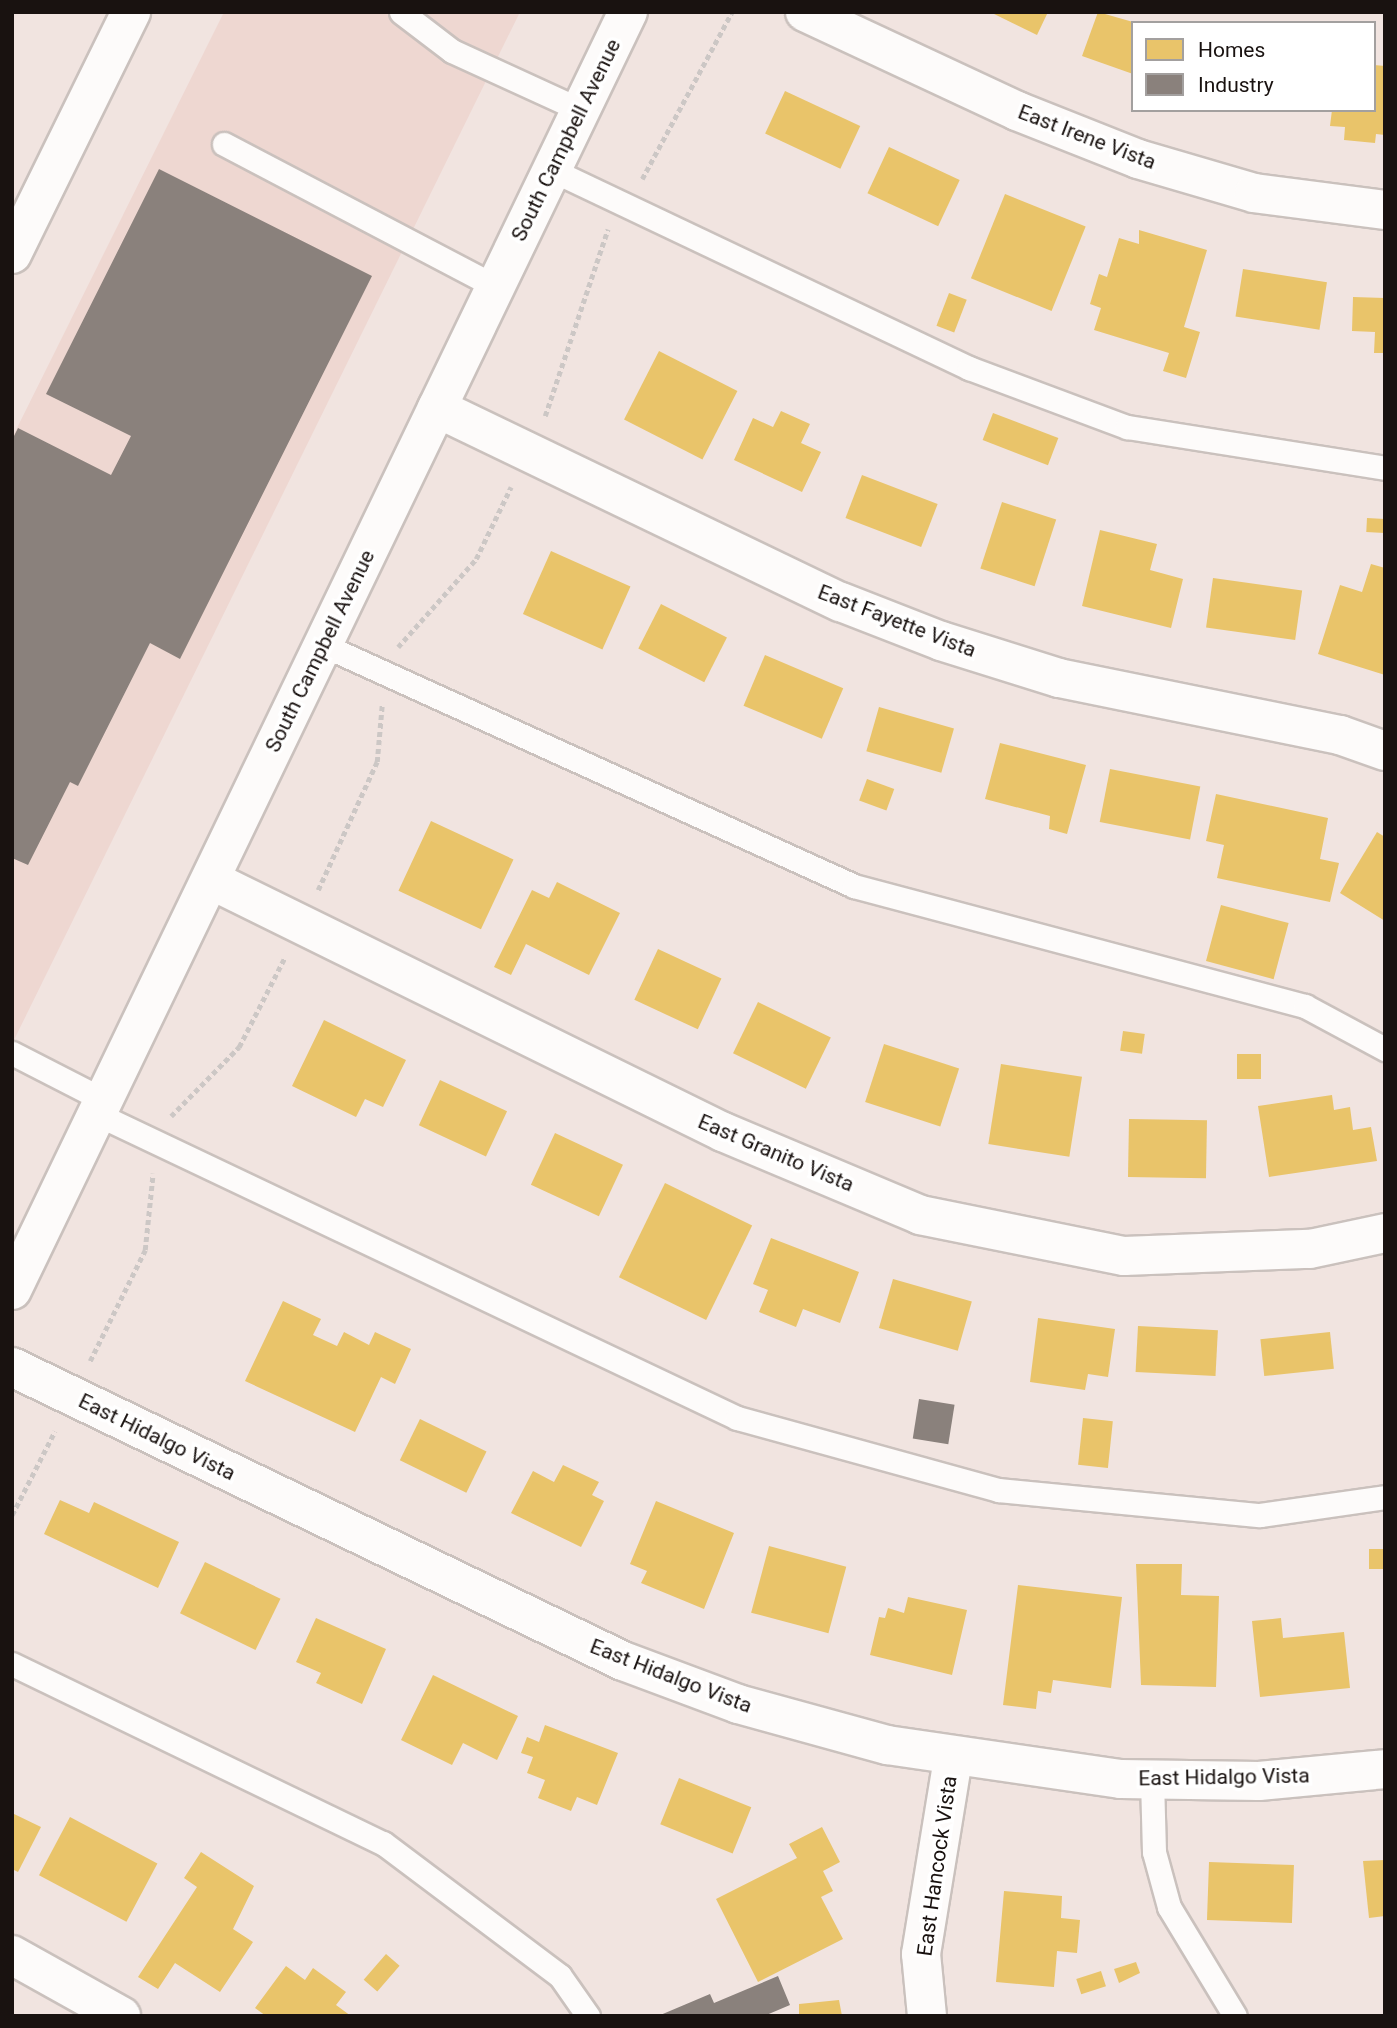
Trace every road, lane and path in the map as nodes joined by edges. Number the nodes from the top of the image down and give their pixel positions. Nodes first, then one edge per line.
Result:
1 (131, 12) edge
2 (401, 12) edge
3 (628, 12) edge
4 (732, 12) edge
5 (805, 12) edge
6 (581, 110) junction
7 (224, 144) dead end
8 (552, 170) junction
9 (621, 203) junction
10 (1385, 210) edge
11 (12, 254) edge
12 (496, 287) junction
13 (437, 408) junction
14 (528, 451) junction
15 (1385, 468) edge
16 (323, 645) junction
17 (385, 675) junction
18 (1385, 751) edge
19 (211, 880) junction
20 (301, 926) junction
21 (1385, 1049) edge
22 (12, 1053) edge
23 (101, 1107) junction
24 (156, 1142) junction
25 (1385, 1233) edge
26 (12, 1290) edge
27 (12, 1367) edge
28 (73, 1396) junction
29 (1385, 1497) edge
30 (12, 1515) edge
31 (12, 1664) edge
32 (953, 1758) junction
33 (1385, 1769) edge
34 (1152, 1780) junction
35 (12, 1955) edge
36 (121, 2016) edge
37 (588, 2016) edge
38 (927, 2016) edge
39 (1235, 2016) edge

1 - 11 street
2 - 6 lane
3 - 6 street, South Campbell Avenue
4 - 9 path
5 - 10 street, East Irene Vista
6 - 8 street, South Campbell Avenue
7 - 12 lane
8 - 9 lane
8 - 12 street, South Campbell Avenue
9 - 14 path
9 - 15 lane
12 - 13 street, South Campbell Avenue
13 - 14 street, East Fayette Vista
13 - 16 street, South Campbell Avenue
14 - 17 path
14 - 18 street, East Fayette Vista
16 - 17 lane
16 - 19 street, South Campbell Avenue
17 - 20 path
17 - 21 lane
19 - 20 street, East Granito Vista
19 - 23 street, South Campbell Avenue
20 - 24 path
20 - 25 street, East Granito Vista
22 - 23 lane
23 - 24 lane
23 - 26 street, South Campbell Avenue
24 - 28 path
24 - 29 lane
27 - 28 street, East Hidalgo Vista
28 - 30 path
28 - 32 street, East Hidalgo Vista
31 - 37 lane
32 - 34 street, East Hidalgo Vista
32 - 38 street, East Hancock Vista
33 - 34 street, East Hidalgo Vista
34 - 39 lane
35 - 36 street

